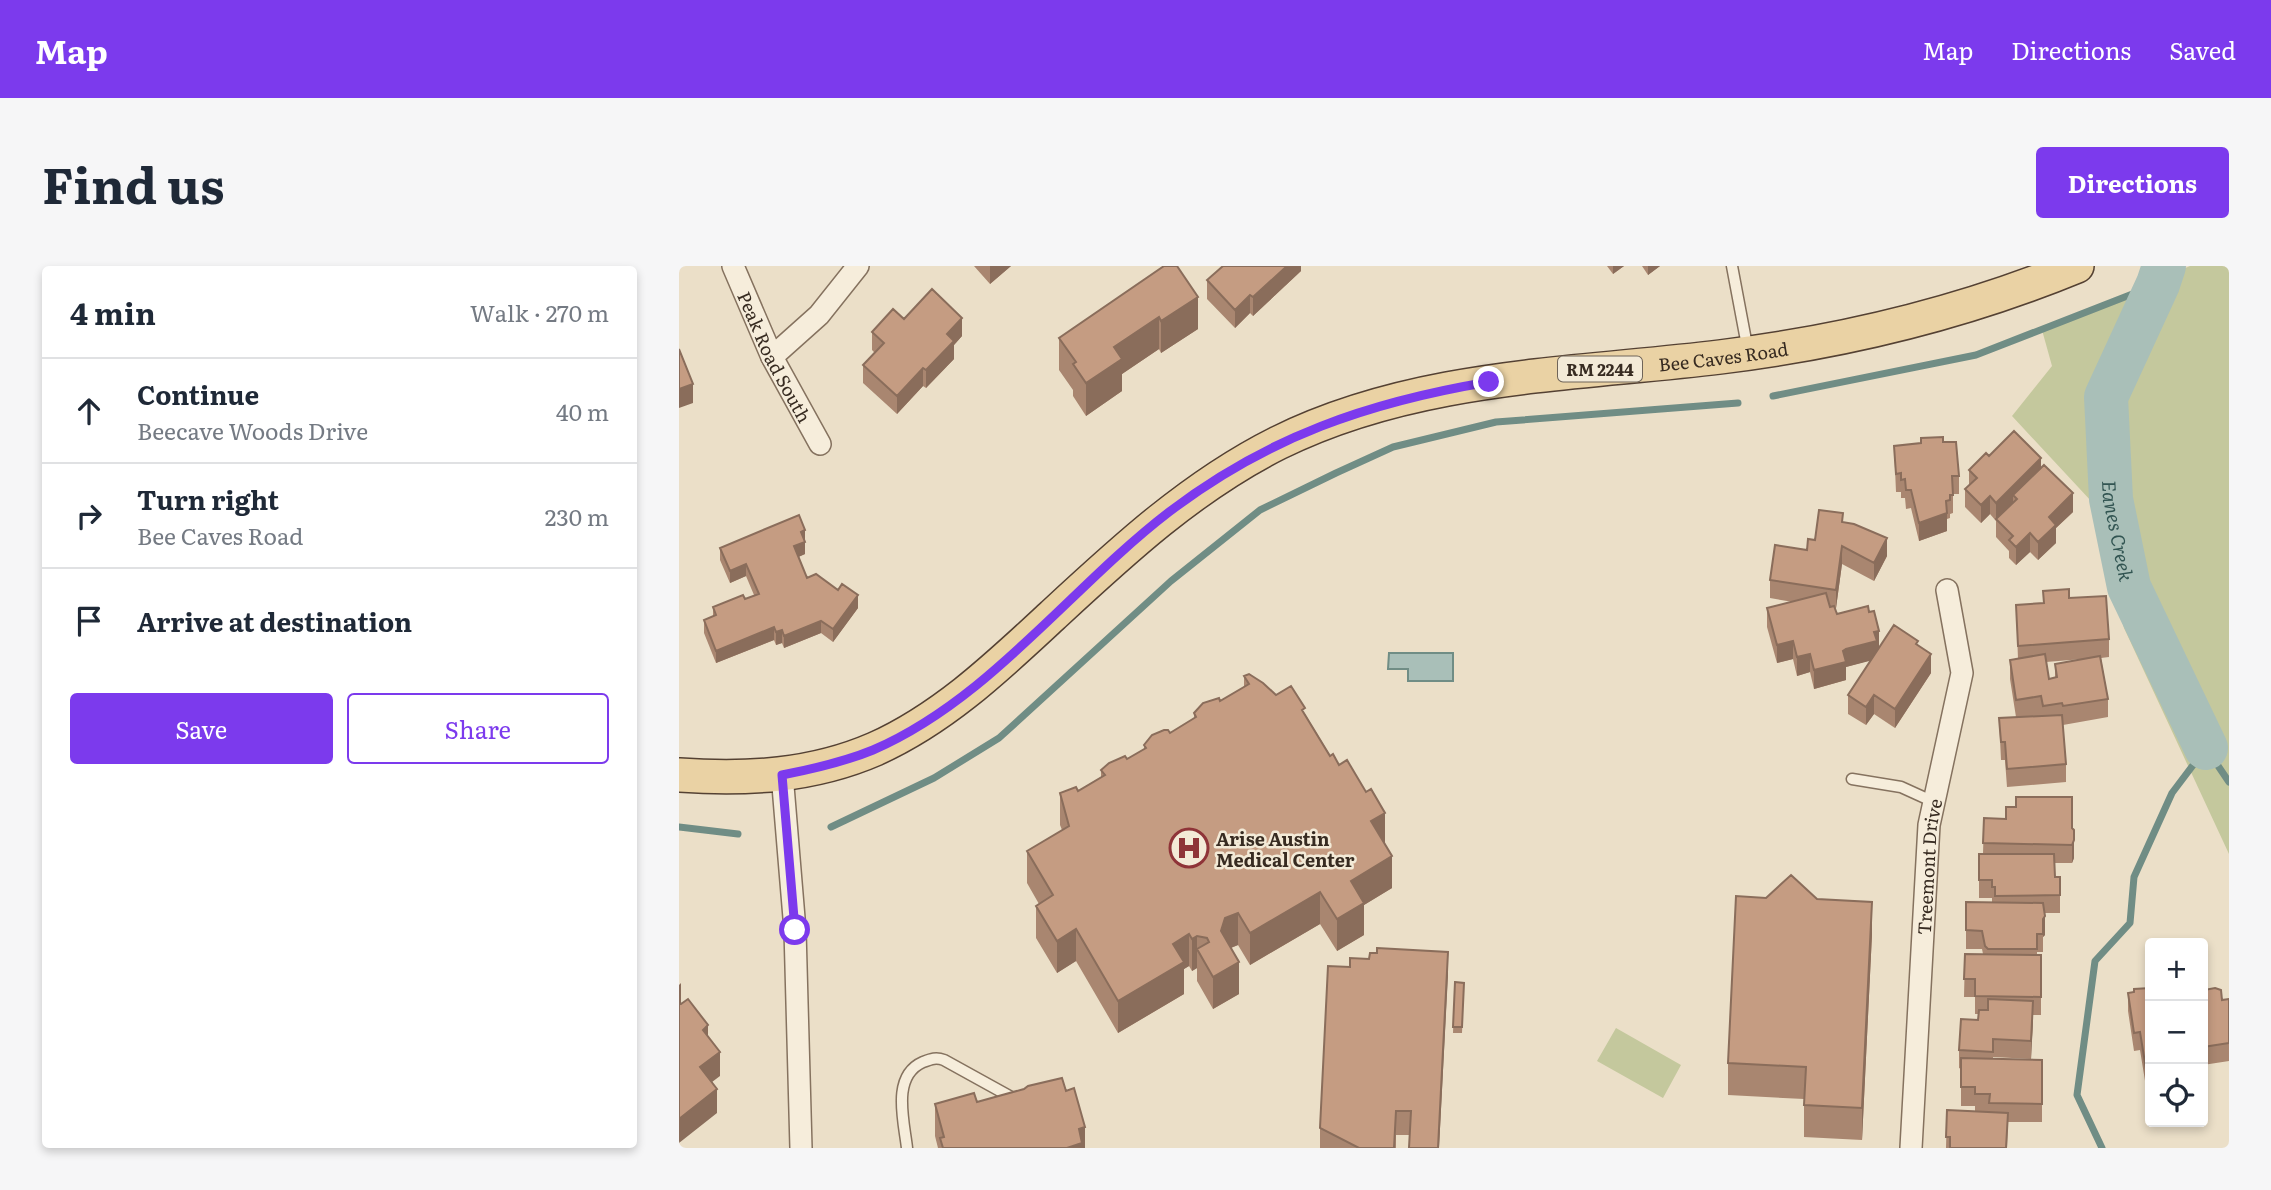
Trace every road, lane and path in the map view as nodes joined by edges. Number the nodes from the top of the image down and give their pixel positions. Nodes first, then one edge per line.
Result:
1 (733, 266) edge
2 (858, 266) edge
3 (1732, 266) edge
4 (2077, 266) edge
5 (1749, 353) junction
6 (772, 357) junction
7 (820, 444) dead end
8 (1947, 590) dead end
9 (679, 775) edge
10 (782, 775) junction
11 (1852, 779) dead end
12 (1934, 802) junction
13 (1011, 1097) edge
14 (801, 1148) edge
15 (907, 1148) edge
16 (1911, 1148) edge

1 - 6 street, Peak Road South
2 - 6 street
3 - 5 lane
4 - 5 main road, Bee Caves Road / RM 2244
5 - 10 main road, Bee Caves Road / RM 2244
6 - 7 street, Peak Road South
8 - 12 street, Treemont Drive
9 - 10 main road, Bee Caves Road / RM 2244
10 - 14 street
11 - 12 lane
12 - 16 street, Treemont Drive
13 - 15 lane

